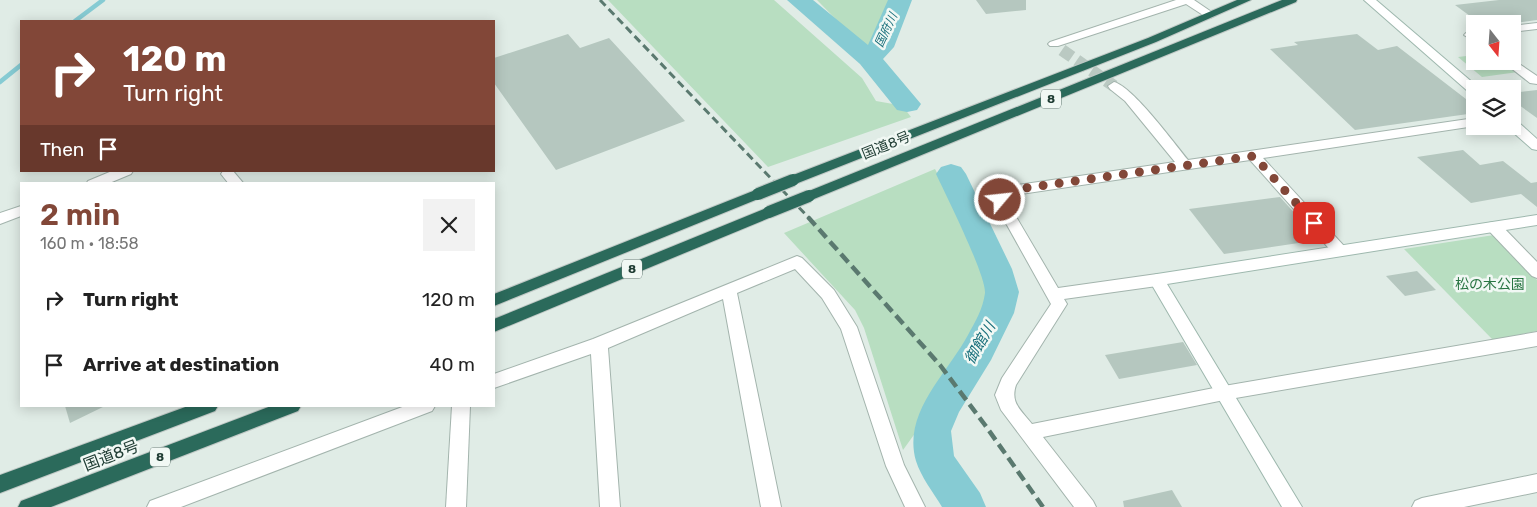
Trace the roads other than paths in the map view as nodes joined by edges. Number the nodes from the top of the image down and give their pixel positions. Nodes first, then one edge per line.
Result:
1 (1187, 0) edge
2 (1246, 0) edge
3 (1292, 0) edge
4 (1369, 0) edge
5 (1210, 15) junction
6 (1537, 26) edge
7 (1521, 28) edge
8 (1062, 50) dead end
9 (1520, 70) edge
10 (1537, 80) edge
11 (1466, 83) edge
12 (1114, 86) tunnel mouth
13 (1466, 123) edge
14 (1521, 132) edge
15 (1537, 146) edge
16 (1254, 156) junction
17 (1185, 166) junction
18 (123, 172) edge
19 (98, 182) edge
20 (20, 211) edge
21 (0, 219) edge
22 (1537, 220) edge
23 (1494, 227) junction
24 (1339, 250) junction
25 (1537, 272) edge
26 (1157, 280) junction
27 (728, 290) junction
28 (1054, 294) junction
29 (495, 300) edge
30 (495, 326) edge
31 (1537, 339) edge
32 (599, 344) junction
33 (495, 381) edge
34 (1224, 393) junction
35 (206, 407) edge
36 (289, 407) edge
37 (423, 407) edge
38 (461, 407) edge
39 (1029, 432) junction
40 (1537, 483) edge
41 (0, 484) edge
42 (28, 507) edge
43 (157, 507) edge
44 (456, 507) edge
45 (610, 507) edge
46 (771, 507) edge
47 (915, 507) edge
48 (1086, 507) edge
49 (1292, 507) edge
50 (1422, 507) edge

1 - 5 street
1 - 8 street
2 - 5 highway, 国道8号 / 8
3 - 30 highway, 国道8号 / 8, bridge
4 - 11 street
5 - 29 highway, 国道8号 / 8, bridge
6 - 7 street
9 - 10 street
12 - 17 street
13 - 16 street
14 - 15 street
16 - 17 street
16 - 24 street
17 - 28 street
18 - 19 street
20 - 21 street
22 - 23 street
23 - 24 street
23 - 25 street
24 - 26 street
26 - 28 street
26 - 34 street
27 - 32 street
27 - 46 street
27 - 47 street
28 - 39 street
31 - 34 street
32 - 33 street
32 - 45 street
34 - 39 street
34 - 49 street
35 - 41 highway, 国道8号 / 8
36 - 42 highway, 国道8号 / 8
37 - 43 street
38 - 44 street
39 - 48 street
40 - 50 street

